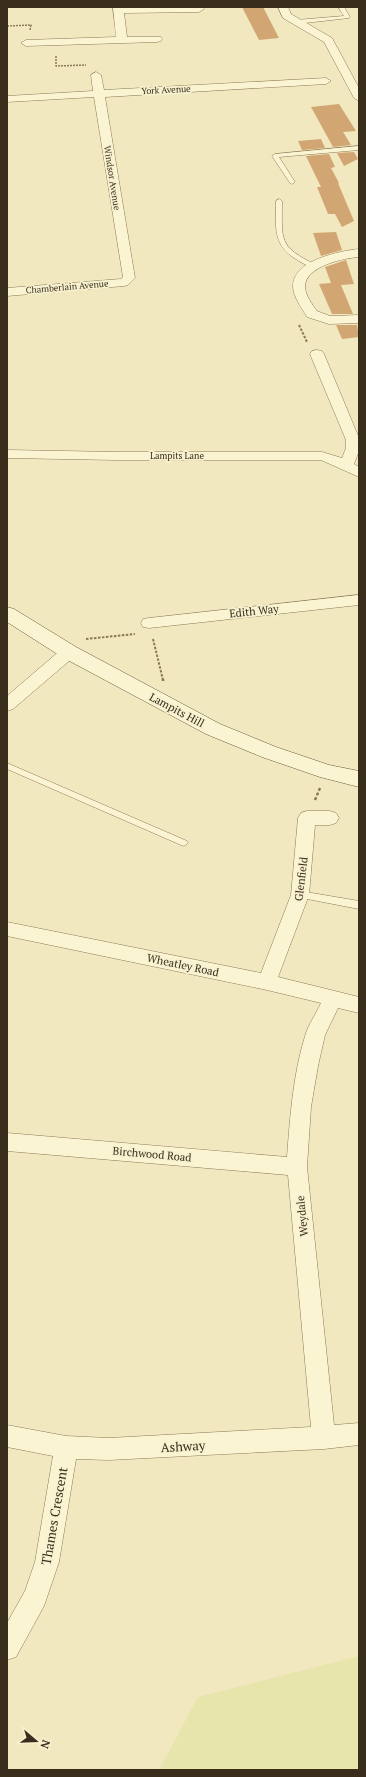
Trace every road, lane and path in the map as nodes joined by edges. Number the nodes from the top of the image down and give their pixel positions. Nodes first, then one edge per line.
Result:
1 (283, 7) edge
2 (341, 7) edge
3 (119, 9) edge
4 (199, 9) dead end
5 (296, 22) junction
6 (157, 39) dead end
7 (122, 40) junction
8 (56, 42) junction
9 (26, 43) dead end
10 (96, 75) joint
11 (326, 81) dead end
12 (355, 86) edge
13 (98, 94) junction
14 (359, 98) edge
15 (7, 99) edge
16 (359, 148) edge
17 (292, 182) dead end
18 (279, 201) dead end
19 (359, 253) edge
20 (314, 266) junction
21 (127, 281) joint
22 (7, 292) edge
23 (359, 319) edge
24 (317, 354) dead end
25 (7, 454) edge
26 (346, 466) junction
27 (359, 473) edge
28 (359, 600) edge
29 (7, 613) edge
30 (149, 623) junction
31 (69, 652) junction
32 (7, 705) edge
33 (168, 706) junction
34 (7, 766) edge
35 (327, 772) junction
36 (359, 779) edge
37 (307, 818) junction
38 (330, 818) dead end
39 (184, 843) dead end
40 (300, 895) junction
41 (359, 905) edge
42 (7, 929) edge
43 (267, 982) junction
44 (333, 999) junction
45 (359, 1005) edge
46 (7, 1142) edge
47 (297, 1167) junction
48 (359, 1434) edge
49 (7, 1436) edge
50 (324, 1438) junction
51 (66, 1447) junction
52 (7, 1648) edge

1 - 5 street
2 - 5 lane
3 - 4 street
3 - 7 street
5 - 12 street
6 - 7 street
7 - 8 street
8 - 9 street
8 - 10 path
10 - 13 street, Windsor Avenue
11 - 13 street, York Avenue
12 - 14 street
13 - 15 street, York Avenue
13 - 21 street, Windsor Avenue
16 - 17 lane
18 - 20 lane
19 - 20 street
20 - 23 street
21 - 22 street, Chamberlain Avenue
24 - 26 street
25 - 26 street, Lampits Lane
26 - 27 street, Lampits Lane
28 - 30 street, Edith Way
29 - 31 main road, Lampits Hill
30 - 31 path
30 - 33 path
31 - 32 street
31 - 33 main road, Lampits Hill
33 - 35 main road, Lampits Hill
34 - 39 lane
35 - 36 main road, Lampits Hill
35 - 37 path
37 - 38 street
37 - 40 street, Glenfield
40 - 41 lane
40 - 43 street, Glenfield
42 - 43 street, Wheatley Road
43 - 44 street, Wheatley Road
44 - 45 street, Wheatley Road
44 - 47 street, Weydale
46 - 47 street, Birchwood Road
47 - 50 street, Weydale
48 - 50 street, Ashway
49 - 51 street, Ashway
50 - 51 street, Ashway
51 - 52 street, Thames Crescent

